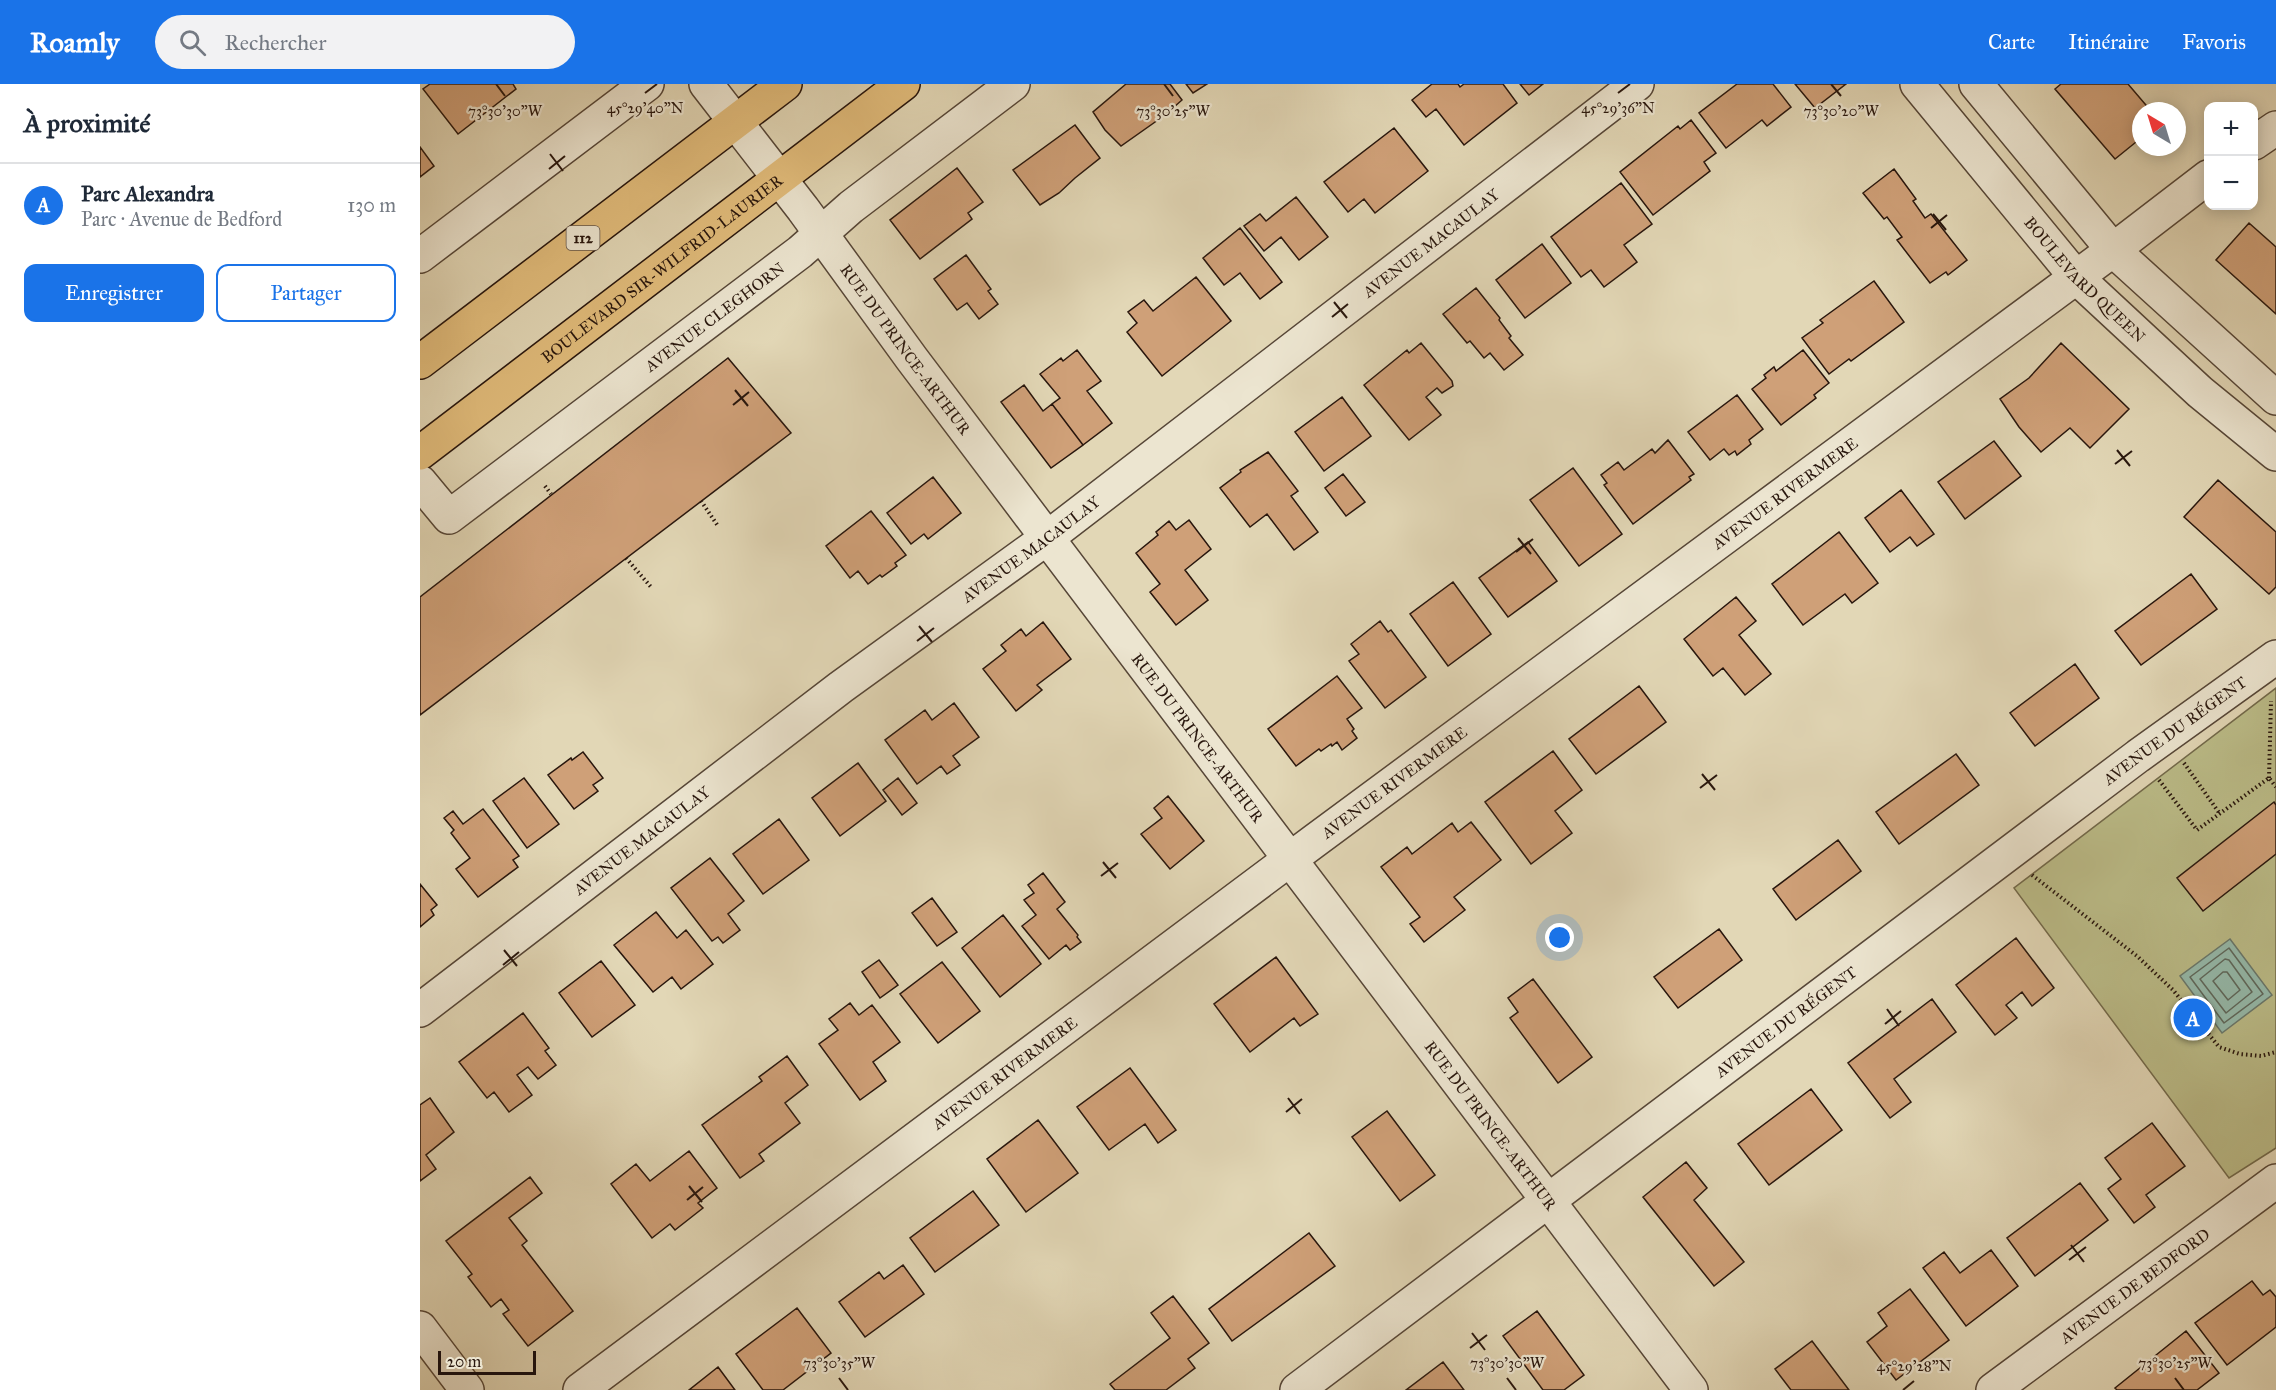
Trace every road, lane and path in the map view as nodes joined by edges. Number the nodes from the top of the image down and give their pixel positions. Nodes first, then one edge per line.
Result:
1 (647, 84) edge
2 (706, 84) edge
3 (785, 84) edge
4 (903, 84) edge
5 (1013, 84) edge
6 (1637, 84) edge
7 (1917, 84) edge
8 (1976, 84) edge
9 (735, 122) junction
10 (2276, 128) edge
11 (2258, 140) edge
12 (779, 178) junction
13 (2204, 180) edge
14 (821, 234) junction
15 (2113, 250) junction
16 (420, 256) edge
17 (2075, 276) junction
18 (420, 362) edge
19 (2276, 398) edge
20 (420, 453) edge
21 (2276, 454) edge
22 (420, 482) edge
23 (701, 501) dead end
24 (718, 526) dead end
25 (1047, 538) junction
26 (626, 558) dead end
27 (651, 587) dead end
28 (2276, 657) edge
29 (2271, 693) dead end
30 (2181, 760) dead end
31 (2157, 777) dead end
32 (2269, 778) junction
33 (2276, 787) edge
34 (2220, 814) junction
35 (1291, 859) junction
36 (2028, 873) dead end
37 (420, 1010) edge
38 (2276, 1052) edge
39 (2276, 1181) edge
40 (1549, 1199) junction
41 (420, 1328) edge
42 (467, 1390) edge
43 (580, 1390) edge
44 (1297, 1390) edge
45 (1692, 1390) edge
46 (1993, 1390) edge

1 - 16 street
2 - 9 street, RUE DU PRINCE-ARTHUR
3 - 9 main road, 112
4 - 12 main road, BOULEVARD SIR-WILFRID-LAURIER
5 - 14 street, AVENUE CLEGHORN
6 - 25 street, AVENUE MACAULAY
7 - 17 street, BOULEVARD QUEEN
8 - 15 street
9 - 12 street, RUE DU PRINCE-ARTHUR
9 - 18 main road, 112
10 - 11 street
12 - 14 street, RUE DU PRINCE-ARTHUR
12 - 20 main road, BOULEVARD SIR-WILFRID-LAURIER
13 - 15 street, AVENUE RIVERMERE
14 - 22 street, AVENUE CLEGHORN
14 - 25 street, RUE DU PRINCE-ARTHUR
15 - 17 street, AVENUE RIVERMERE
15 - 19 street
17 - 21 street, BOULEVARD QUEEN
17 - 35 street, AVENUE RIVERMERE
23 - 24 path
25 - 35 street, RUE DU PRINCE-ARTHUR
25 - 37 street, AVENUE MACAULAY
26 - 27 path
28 - 40 street, AVENUE DU RÉGENT
29 - 32 path
30 - 34 path
31 - 34 path
32 - 33 path
32 - 34 path
35 - 40 street, RUE DU PRINCE-ARTHUR
35 - 43 street, AVENUE RIVERMERE
36 - 38 path
39 - 46 street, AVENUE DE BEDFORD
40 - 44 street, AVENUE DU RÉGENT
40 - 45 street, RUE DU PRINCE-ARTHUR
41 - 42 street

